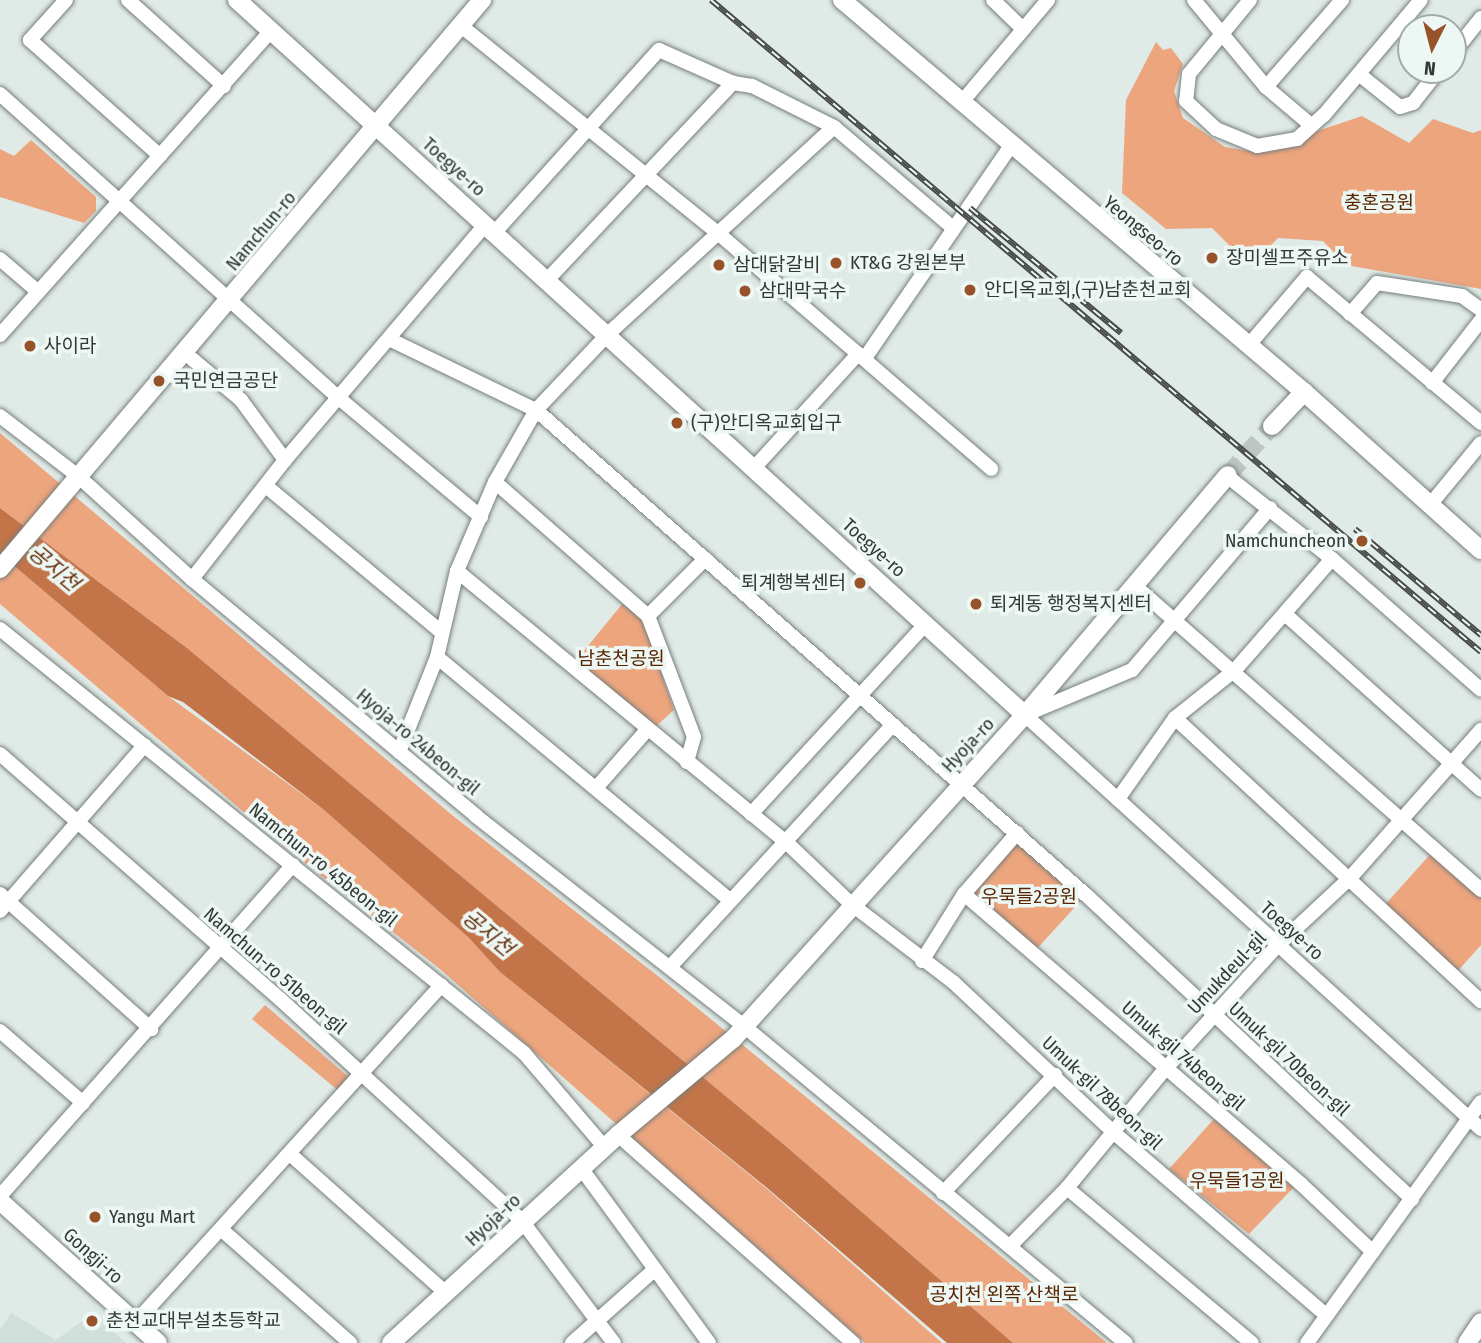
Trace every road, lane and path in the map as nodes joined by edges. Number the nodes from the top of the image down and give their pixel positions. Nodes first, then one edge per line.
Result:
1 (128, 0) edge
2 (237, 0) edge
3 (482, 0) edge
4 (842, 0) edge
5 (993, 0) edge
6 (1048, 0) edge
7 (1194, 0) edge
8 (1250, 0) edge
9 (1342, 0) edge
10 (1401, 0) edge
11 (60, 2) edge
12 (1417, 5) edge
13 (1481, 18) edge
14 (460, 25) junction
15 (1023, 29) junction
16 (271, 31) junction
17 (1220, 35) junction
18 (1467, 36) edge
19 (1360, 75) junction
20 (733, 83) junction
21 (1428, 84) edge
22 (224, 86) junction
23 (1266, 87) junction
24 (0, 94) edge
25 (961, 103) junction
26 (1311, 125) junction
27 (377, 126) junction
28 (834, 127) junction
29 (588, 130) junction
30 (1010, 147) junction
31 (160, 156) junction
32 (645, 174) junction
33 (118, 199) junction
34 (952, 227) junction
35 (490, 228) junction
36 (718, 233) junction
37 (0, 259) edge
38 (548, 279) junction
39 (36, 289) junction
40 (230, 300) junction
41 (1481, 310) edge
42 (1350, 314) junction
43 (1481, 320) edge
44 (608, 334) junction
45 (0, 335) edge
46 (389, 339) junction
47 (1248, 346) junction
48 (185, 353) junction
49 (861, 356) junction
50 (1432, 383) junction
51 (1304, 392) junction
52 (340, 399) junction
53 (536, 410) junction
54 (0, 416) edge
55 (1481, 423) edge
56 (1272, 426) tunnel mouth
57 (1481, 443) edge
58 (285, 460) junction
59 (753, 469) junction
60 (991, 469) dead end
61 (1227, 475) joint
62 (73, 481) junction
63 (495, 482) junction
64 (266, 485) junction
65 (1430, 505) junction
66 (1270, 508) junction
67 (481, 517) junction
68 (1481, 550) edge
69 (705, 559) junction
70 (1332, 559) junction
71 (0, 569) edge
72 (457, 571) junction
73 (192, 579) junction
74 (1133, 585) junction
75 (1285, 614) junction
76 (648, 617) junction
77 (1178, 622) junction
78 (926, 624) junction
79 (0, 629) edge
80 (440, 631) junction
81 (437, 657) junction
82 (1235, 670) junction
83 (1481, 690) edge
84 (860, 698) junction
85 (1025, 715) junction
86 (1175, 718) junction
87 (891, 727) junction
88 (647, 730) junction
89 (1481, 730) edge
90 (145, 745) junction
91 (399, 752) junction
92 (0, 754) edge
93 (687, 762) junction
94 (1452, 763) junction
95 (960, 786) junction
96 (596, 788) junction
97 (1481, 790) edge
98 (1118, 799) junction
99 (751, 814) junction
100 (1403, 820) junction
101 (79, 822) junction
102 (1017, 833) junction
103 (786, 842) junction
104 (293, 865) junction
105 (1350, 878) junction
106 (1481, 890) edge
107 (964, 894) junction
108 (730, 900) junction
109 (3, 902) edge
110 (851, 904) junction
111 (1277, 946) junction
112 (220, 950) junction
113 (922, 961) junction
114 (670, 967) junction
115 (441, 985) junction
116 (1481, 1001) edge
117 (1214, 1016) junction
118 (150, 1029) junction
119 (0, 1031) edge
120 (739, 1032) junction
121 (1166, 1068) junction
122 (361, 1074) junction
123 (1055, 1075) junction
124 (1481, 1102) edge
125 (83, 1103) junction
126 (1468, 1119) junction
127 (1481, 1129) edge
128 (1112, 1130) junction
129 (616, 1138) junction
130 (290, 1154) junction
131 (581, 1168) junction
132 (1068, 1188) junction
133 (943, 1193) junction
134 (0, 1198) edge
135 (1412, 1199) junction
136 (522, 1221) junction
137 (222, 1230) junction
138 (1010, 1246) junction
139 (1373, 1252) junction
140 (655, 1269) junction
141 (446, 1293) junction
142 (1325, 1314) junction
143 (597, 1319) junction
144 (1481, 1322) edge
145 (135, 1323) junction
146 (159, 1343) edge
147 (350, 1343) edge
148 (391, 1343) edge
149 (572, 1343) edge
150 (614, 1343) edge
151 (709, 1343) edge
152 (853, 1343) edge
153 (1126, 1343) edge
154 (1252, 1343) edge
155 (1307, 1343) edge
156 (1467, 1343) edge

1 - 22 street
2 - 16 street, Toegye-ro
3 - 14 street, Namchun-ro
4 - 25 street, Yeongseo-ro
5 - 15 street
6 - 15 street
7 - 17 street
8 - 17 street
9 - 23 street
10 - 12 street
11 - 31 street
12 - 19 street
13 - 18 street
14 - 27 street, Namchun-ro
14 - 29 street
15 - 25 street
16 - 22 street
16 - 27 street, Toegye-ro
17 - 23 street
17 - 26 street
19 - 21 street
19 - 26 street
20 - 28 street
20 - 29 street
20 - 32 street
22 - 31 street
23 - 26 street
24 - 33 street
25 - 30 street, Yeongseo-ro
27 - 35 street, Toegye-ro
27 - 40 street, Namchun-ro
28 - 34 street
28 - 36 street
29 - 32 street
29 - 35 street
30 - 34 street
30 - 47 street, Yeongseo-ro
31 - 33 street
32 - 36 street
32 - 38 street
33 - 39 street
33 - 40 street
34 - 49 street
35 - 38 street, Toegye-ro
35 - 46 street
36 - 44 street
36 - 49 street
37 - 39 street
38 - 44 street, Toegye-ro
39 - 45 street
40 - 48 street, Namchun-ro
40 - 52 street
41 - 42 street
42 - 47 street
42 - 50 street
43 - 50 street
44 - 53 street
44 - 59 street, Toegye-ro
46 - 52 street
46 - 53 street, Umuk-gil 70beon-gil
47 - 51 street, Yeongseo-ro
48 - 58 street
48 - 62 street, Namchun-ro
49 - 59 street
49 - 60 street
50 - 55 street
51 - 56 street
51 - 65 street, Yeongseo-ro
52 - 58 street
52 - 67 street
53 - 63 street
53 - 69 street, Umuk-gil 70beon-gil
54 - 62 street, Hyoja-ro 24beon-gil
57 - 65 street
58 - 64 street
59 - 78 street, Toegye-ro
61 - 66 street
61 - 74 street, Hyoja-ro
62 - 71 street, Namchun-ro
62 - 73 street, Hyoja-ro 24beon-gil
63 - 67 street
63 - 76 street
64 - 73 street
64 - 80 street
65 - 68 street, Yeongseo-ro
66 - 70 street
66 - 77 street
67 - 72 street
69 - 76 street
69 - 84 street, Umuk-gil 70beon-gil
70 - 75 street
70 - 83 street
72 - 80 street
72 - 88 street, Umuk-gil 78beon-gil
73 - 91 street, Hyoja-ro 24beon-gil
74 - 77 street
74 - 85 street, Hyoja-ro
75 - 82 street
75 - 94 street
76 - 93 street
77 - 82 street
77 - 85 street
78 - 84 street
78 - 85 street, Toegye-ro
79 - 90 street, Namchun-ro 45beon-gil
80 - 81 street
81 - 91 street
81 - 96 street
82 - 86 street
82 - 100 street
84 - 87 street, Umuk-gil 70beon-gil
84 - 99 street
85 - 95 street, Hyoja-ro
85 - 98 street, Toegye-ro
86 - 98 street
86 - 105 street
87 - 95 street, Umuk-gil 70beon-gil
87 - 103 street
88 - 93 street, Umuk-gil 78beon-gil
88 - 96 street
89 - 94 street, Umukdeul-gil
90 - 101 street
90 - 104 street, Namchun-ro 45beon-gil
91 - 114 street, Hyoja-ro 24beon-gil
92 - 101 street, Namchun-ro 51beon-gil
93 - 99 street, Umuk-gil 78beon-gil
94 - 97 street
94 - 100 street, Umukdeul-gil
95 - 102 street, Umuk-gil 70beon-gil
95 - 110 street, Hyoja-ro
96 - 108 street
98 - 111 street, Toegye-ro
99 - 103 street, Umuk-gil 78beon-gil
100 - 105 street, Umukdeul-gil
100 - 106 street
101 - 109 street
101 - 112 street, Namchun-ro 51beon-gil
102 - 107 street
102 - 117 street, Umuk-gil 70beon-gil
103 - 108 street
103 - 110 street, Umuk-gil 78beon-gil
104 - 112 street
104 - 115 street, Namchun-ro 45beon-gil
105 - 111 street, Umukdeul-gil
105 - 116 street
107 - 113 street
107 - 121 street, Umuk-gil 74beon-gil
108 - 114 street
109 - 118 street
110 - 113 street, Umuk-gil 78beon-gil
110 - 120 street, Hyoja-ro
111 - 117 street, Umukdeul-gil
111 - 126 street, Toegye-ro
112 - 118 street
112 - 122 street, Namchun-ro 51beon-gil
113 - 123 street, Umuk-gil 78beon-gil
114 - 120 street, Hyoja-ro 24beon-gil
115 - 122 street
115 - 129 street, Namchun-ro 45beon-gil
117 - 121 street, Umukdeul-gil
117 - 135 street, Umuk-gil 70beon-gil
118 - 125 street
119 - 125 street
120 - 129 street, Hyoja-ro
120 - 133 street, Hyoja-ro 24beon-gil
121 - 128 street, Umukdeul-gil
121 - 139 street, Umuk-gil 74beon-gil
122 - 130 street
122 - 136 street, Namchun-ro 51beon-gil
123 - 128 street, Umuk-gil 78beon-gil
123 - 133 street
124 - 126 street
125 - 134 street
126 - 127 street, Toegye-ro
126 - 135 street
128 - 132 street, Umukdeul-gil
128 - 142 street, Umuk-gil 78beon-gil
129 - 131 street, Hyoja-ro
129 - 152 street, Namchun-ro 45beon-gil
130 - 137 street
130 - 141 street
131 - 136 street, Hyoja-ro
131 - 140 street
132 - 138 street, Umukdeul-gil
132 - 154 street
133 - 138 street, Hyoja-ro 24beon-gil
134 - 145 street, Gongji-ro
135 - 139 street
136 - 141 street, Hyoja-ro
136 - 143 street, Namchun-ro 51beon-gil
137 - 145 street
137 - 147 street
138 - 153 street, Hyoja-ro 24beon-gil
139 - 142 street
140 - 143 street
140 - 151 street
141 - 148 street, Hyoja-ro
142 - 155 street
143 - 149 street
143 - 150 street, Namchun-ro 51beon-gil
144 - 156 street
145 - 146 street, Gongji-ro

